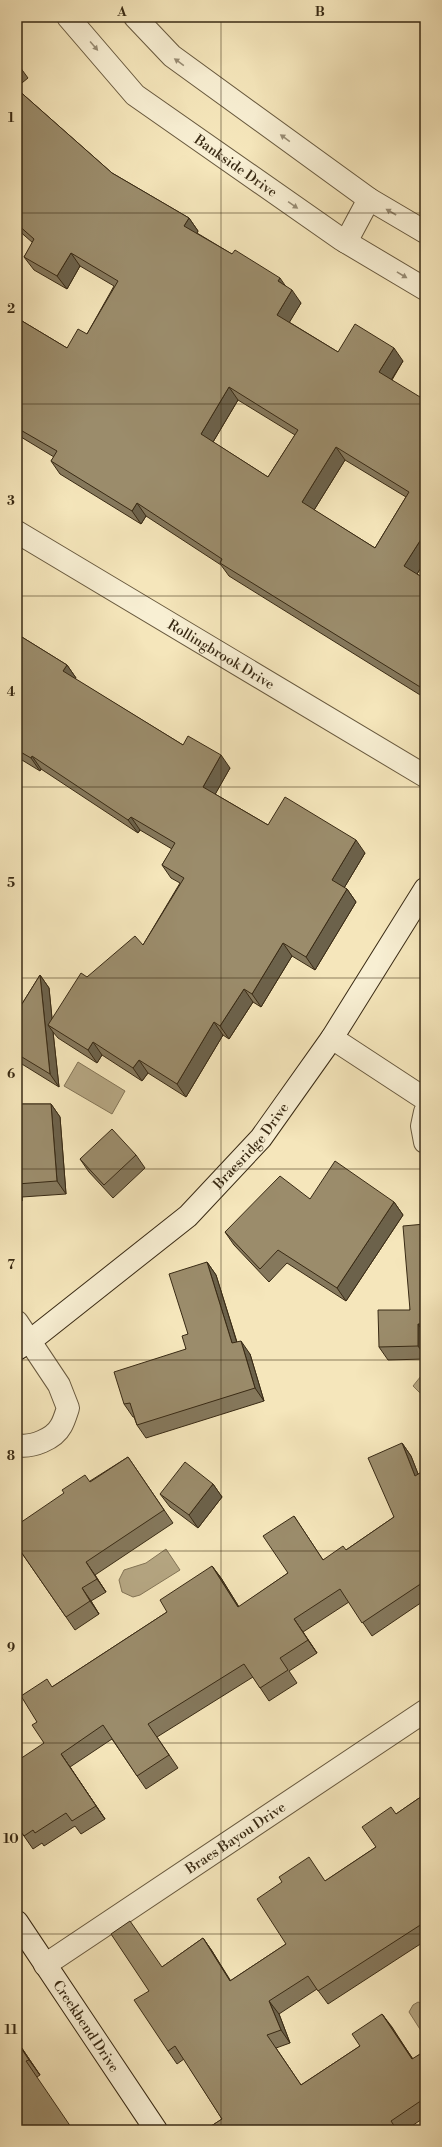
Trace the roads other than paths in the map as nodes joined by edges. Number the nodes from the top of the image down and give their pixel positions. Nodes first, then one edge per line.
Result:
1 (68, 17) edge
2 (135, 17) edge
3 (369, 199) junction
4 (425, 232) edge
5 (346, 242) junction
6 (425, 289) edge
7 (17, 532) edge
8 (425, 776) edge
9 (425, 889) edge
10 (332, 1038) junction
11 (425, 1099) edge
12 (425, 1112) edge
13 (425, 1142) edge
14 (17, 1322) edge
15 (23, 1345) edge
16 (17, 1445) edge
17 (425, 1710) edge
18 (17, 1922) edge
19 (45, 1965) junction
20 (156, 2130) edge

1 -> 5 street, Bankside Drive
3 -> 2 street
4 -> 3 street
3 - 5 street
5 -> 6 street, Bankside Drive
7 - 8 street, Rollingbrook Drive
9 - 10 street, Braesridge Drive
10 - 11 street
10 - 15 street, Braesridge Drive
12 - 13 street
14 - 15 street
15 - 16 street
17 - 19 street, Braes Bayou Drive
18 - 19 street, Creekbend Drive
19 - 20 street, Creekbend Drive

